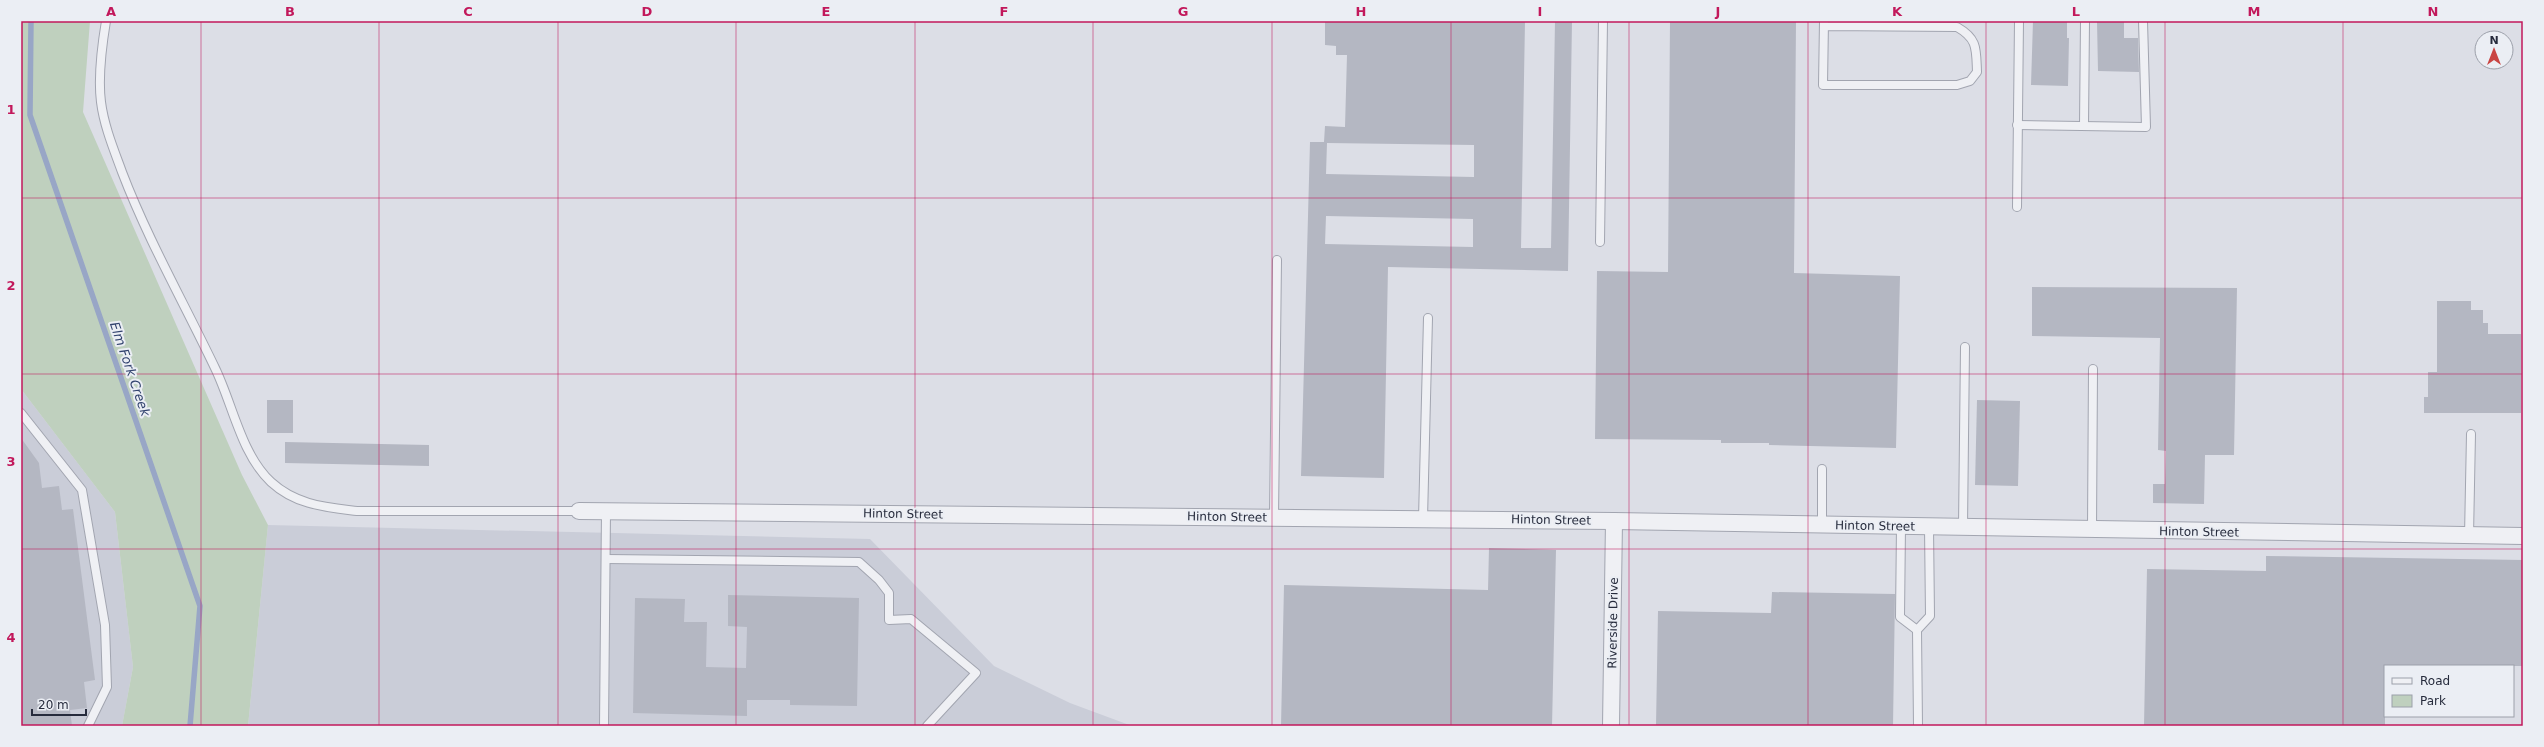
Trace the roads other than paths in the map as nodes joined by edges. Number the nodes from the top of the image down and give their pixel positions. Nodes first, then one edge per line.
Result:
1 (106, 21) edge
2 (1603, 21) edge
3 (2019, 21) edge
4 (2085, 21) edge
5 (2143, 21) edge
6 (1824, 24) edge
7 (2017, 125) junction
8 (2084, 125) junction
9 (2017, 207) dead end
10 (1600, 242) dead end
11 (1277, 260) dead end
12 (1428, 318) dead end
13 (1965, 347) dead end
14 (2093, 369) dead end
15 (21, 413) edge
16 (2471, 434) dead end
17 (1822, 469) dead end
18 (579, 511) joint
19 (606, 511) junction
20 (1274, 518) junction
21 (1423, 519) junction
22 (1614, 521) junction
23 (1822, 525) junction
24 (1901, 526) junction
25 (1929, 527) junction
26 (1963, 527) junction
27 (2092, 530) junction
28 (2469, 536) junction
29 (2523, 536) edge
30 (606, 559) junction
31 (1917, 630) junction
32 (88, 726) edge
33 (604, 726) edge
34 (927, 726) edge
35 (1611, 726) edge
36 (1918, 726) edge

1 - 18 lane
2 - 10 lane
3 - 7 lane
4 - 8 lane
5 - 8 lane
6 - 6 lane
7 - 8 lane
7 - 9 lane
11 - 20 lane
12 - 21 lane
13 - 26 lane
14 - 27 lane
15 - 32 lane
16 - 28 lane
17 - 23 lane
18 - 19 street, Hinton Street
19 - 20 street, Hinton Street
19 - 30 lane
20 - 21 street, Hinton Street
21 - 22 street, Hinton Street
22 - 23 street, Hinton Street
22 - 35 street, Riverside Drive
23 - 24 street, Hinton Street
24 - 25 street, Hinton Street
24 - 31 lane
25 - 26 street, Hinton Street
25 - 31 lane
26 - 27 street, Hinton Street
27 - 28 street, Hinton Street
28 - 29 street, Hinton Street
30 - 33 lane
30 - 34 lane
31 - 36 lane

